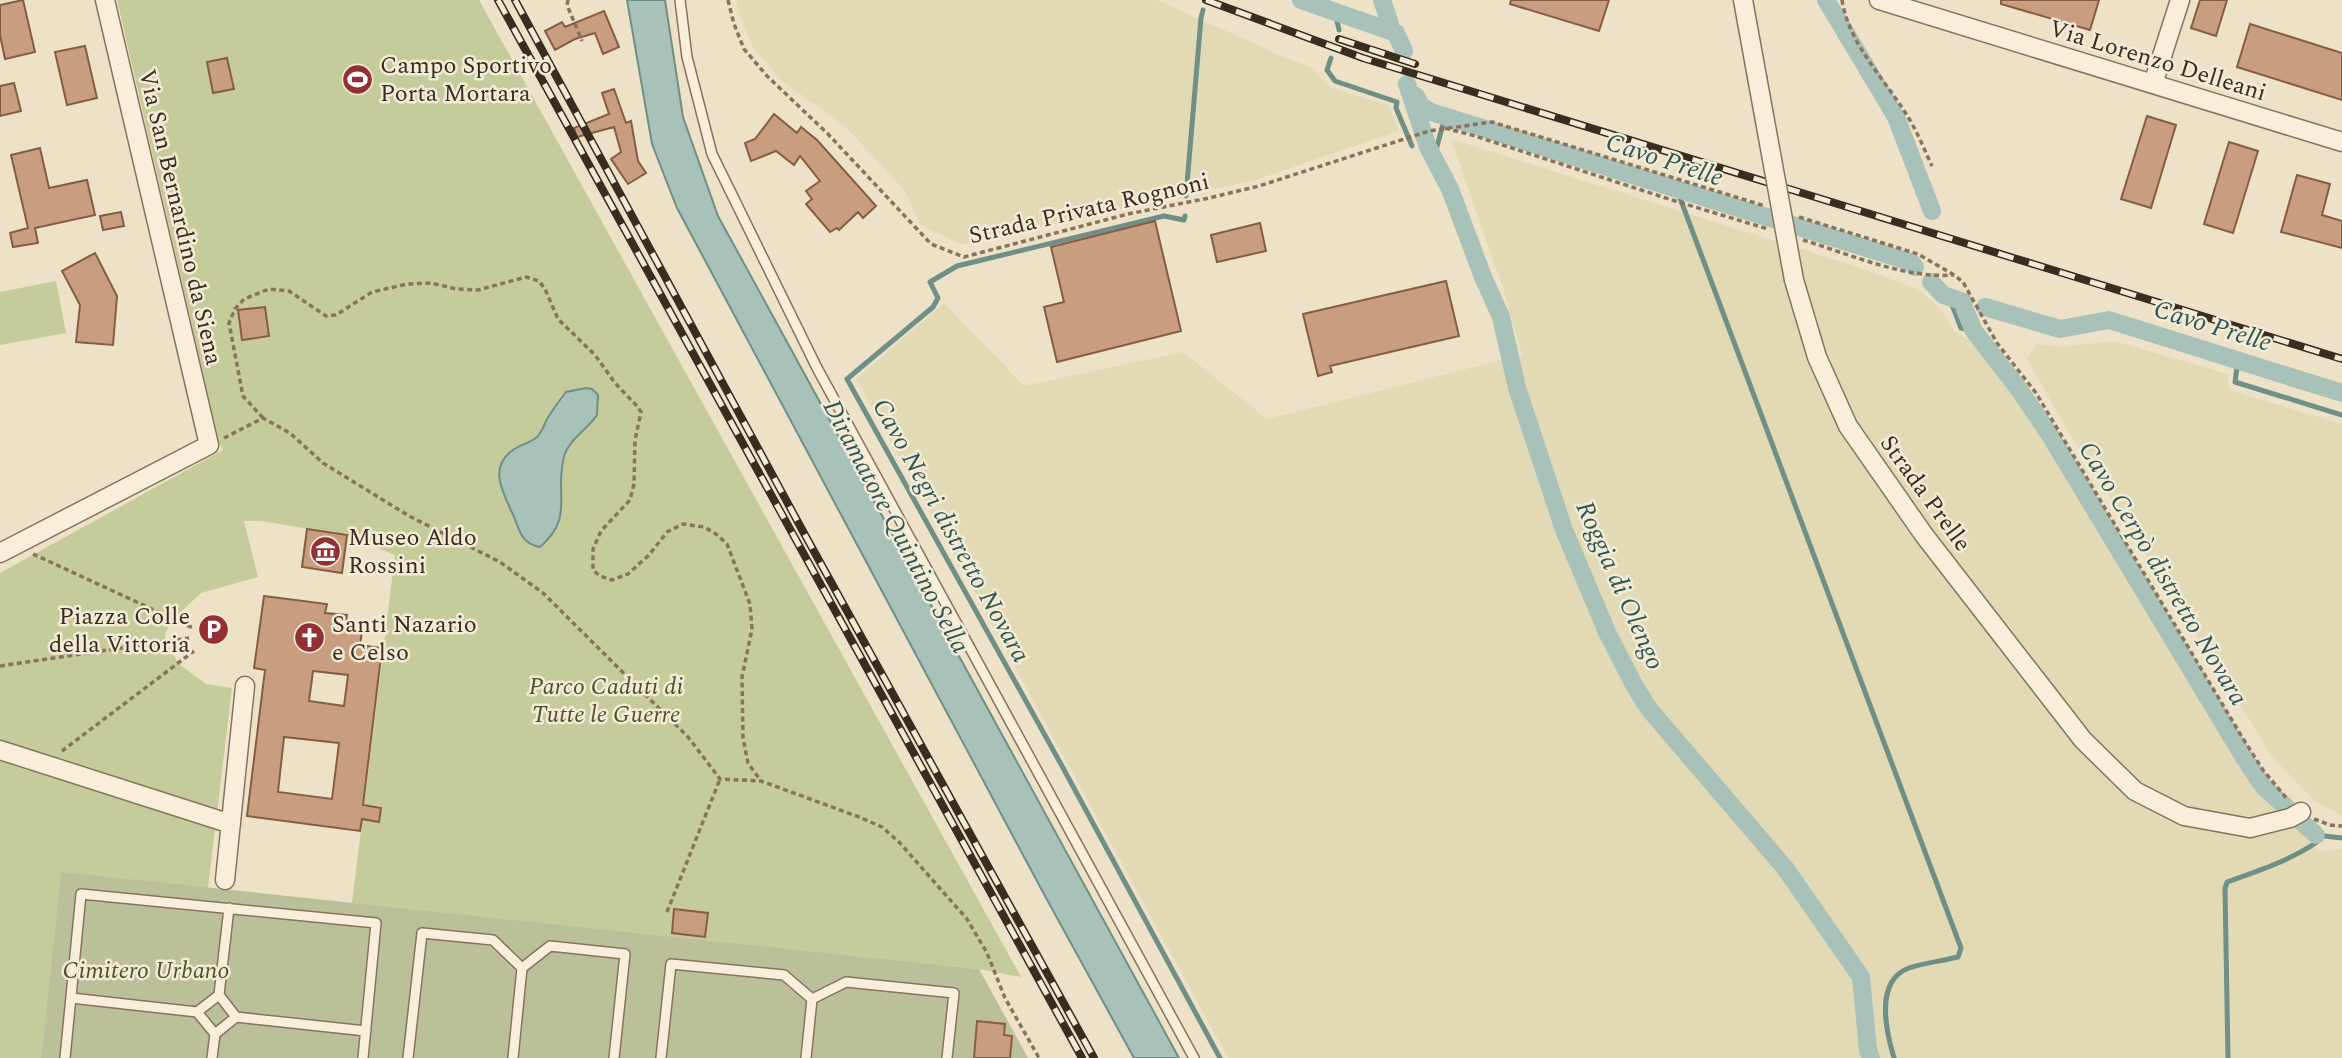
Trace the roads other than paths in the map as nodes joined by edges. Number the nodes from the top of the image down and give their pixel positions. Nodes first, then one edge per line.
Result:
1 (105, 0) edge
2 (680, 0) edge
3 (1743, 0) edge
4 (1879, 0) edge
5 (2180, 0) edge
6 (2153, 84) junction
7 (2342, 142) edge
8 (7, 550) edge
9 (245, 686) dead end
10 (0, 750) edge
11 (2297, 815) road end
12 (231, 824) junction
13 (225, 880) dead end
14 (229, 908) junction
15 (522, 968) junction
16 (219, 995) junction
17 (71, 999) junction
18 (812, 999) junction
19 (197, 1013) junction
20 (236, 1017) junction
21 (366, 1031) junction
22 (215, 1034) junction
23 (65, 1058) edge
24 (212, 1058) edge
25 (363, 1058) edge
26 (408, 1058) edge
27 (513, 1058) edge
28 (614, 1058) edge
29 (661, 1058) edge
30 (806, 1058) edge
31 (947, 1058) edge
32 (1194, 1058) edge

1 - 8 street, Via San Bernardino da Siena
2 - 32 lane
3 - 11 street, Strada Prelle, bridge
4 - 6 street, Via Lorenzo Delleani
5 - 6 street
6 - 7 street, Via Lorenzo Delleani
9 - 12 street
10 - 12 street
12 - 13 street
14 - 16 lane
14 - 17 lane
14 - 21 lane
15 - 26 lane
15 - 27 lane
15 - 28 lane
16 - 19 lane
16 - 20 lane
17 - 19 lane
17 - 23 lane
18 - 29 lane
18 - 30 lane
18 - 31 lane
19 - 22 lane
20 - 21 lane
20 - 22 lane
21 - 25 lane
22 - 24 lane

